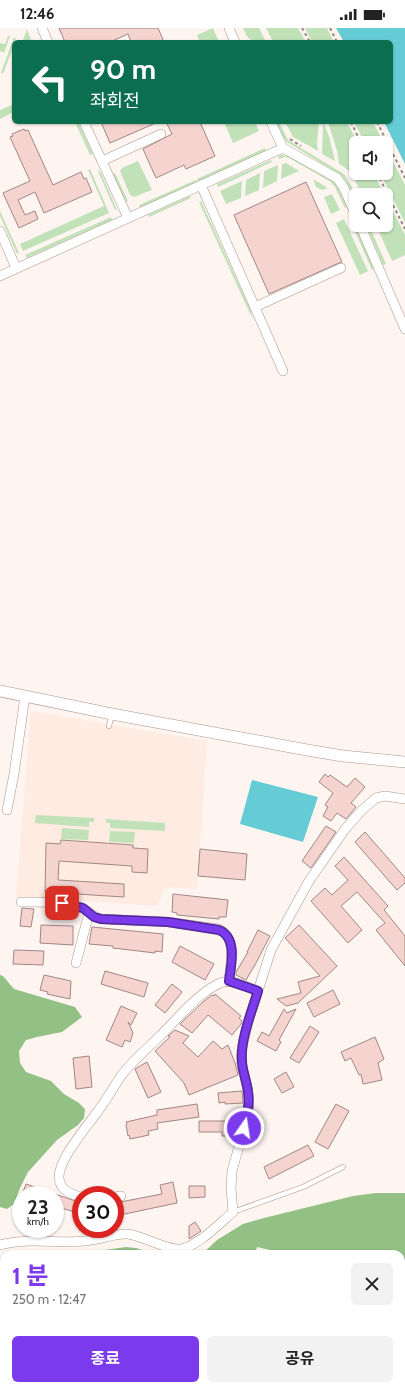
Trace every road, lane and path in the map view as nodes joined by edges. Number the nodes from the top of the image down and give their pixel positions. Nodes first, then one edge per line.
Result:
1 (42, 28) edge
2 (229, 28) edge
3 (302, 28) edge
4 (330, 28) edge
5 (47, 40) edge
6 (234, 40) edge
7 (309, 40) edge
8 (336, 40) edge
9 (85, 124) edge
10 (272, 124) edge
11 (352, 124) edge
12 (378, 124) edge
13 (161, 134) dead end
14 (358, 136) edge
15 (283, 148) junction
16 (102, 161) junction
17 (405, 178) edge
18 (380, 180) edge
19 (201, 185) junction
20 (349, 200) edge
21 (128, 218) junction
22 (405, 229) edge
23 (0, 231) edge
24 (363, 232) edge
25 (16, 268) junction
26 (342, 268) dead end
27 (0, 276) edge
28 (255, 307) junction
29 (405, 329) edge
30 (283, 371) dead end
31 (0, 691) edge
32 (26, 696) junction
33 (112, 714) junction
34 (109, 726) dead end
35 (405, 762) edge
36 (405, 798) edge
37 (7, 810) dead end
38 (21, 902) dead end
39 (89, 913) junction
40 (76, 963) dead end
41 (229, 981) junction
42 (258, 991) junction
43 (343, 1167) dead end
44 (72, 1194) edge
45 (233, 1212) junction
46 (0, 1245) edge

1 - 5 street
2 - 6 street
3 - 7 path
4 - 8 path
9 - 16 street
10 - 15 street
11 - 14 path
12 - 17 path
13 - 16 street
15 - 19 street
15 - 20 street
16 - 21 street
18 - 22 path
19 - 21 street
19 - 28 street
21 - 25 street
23 - 25 street
24 - 29 street
25 - 27 street
26 - 28 street
28 - 30 street
31 - 32 street
32 - 33 street
32 - 37 street
33 - 34 lane
33 - 35 street
36 - 42 street
38 - 39 street
39 - 40 street
39 - 41 street
41 - 42 street
41 - 44 street
42 - 45 street
43 - 45 lane
45 - 46 street

